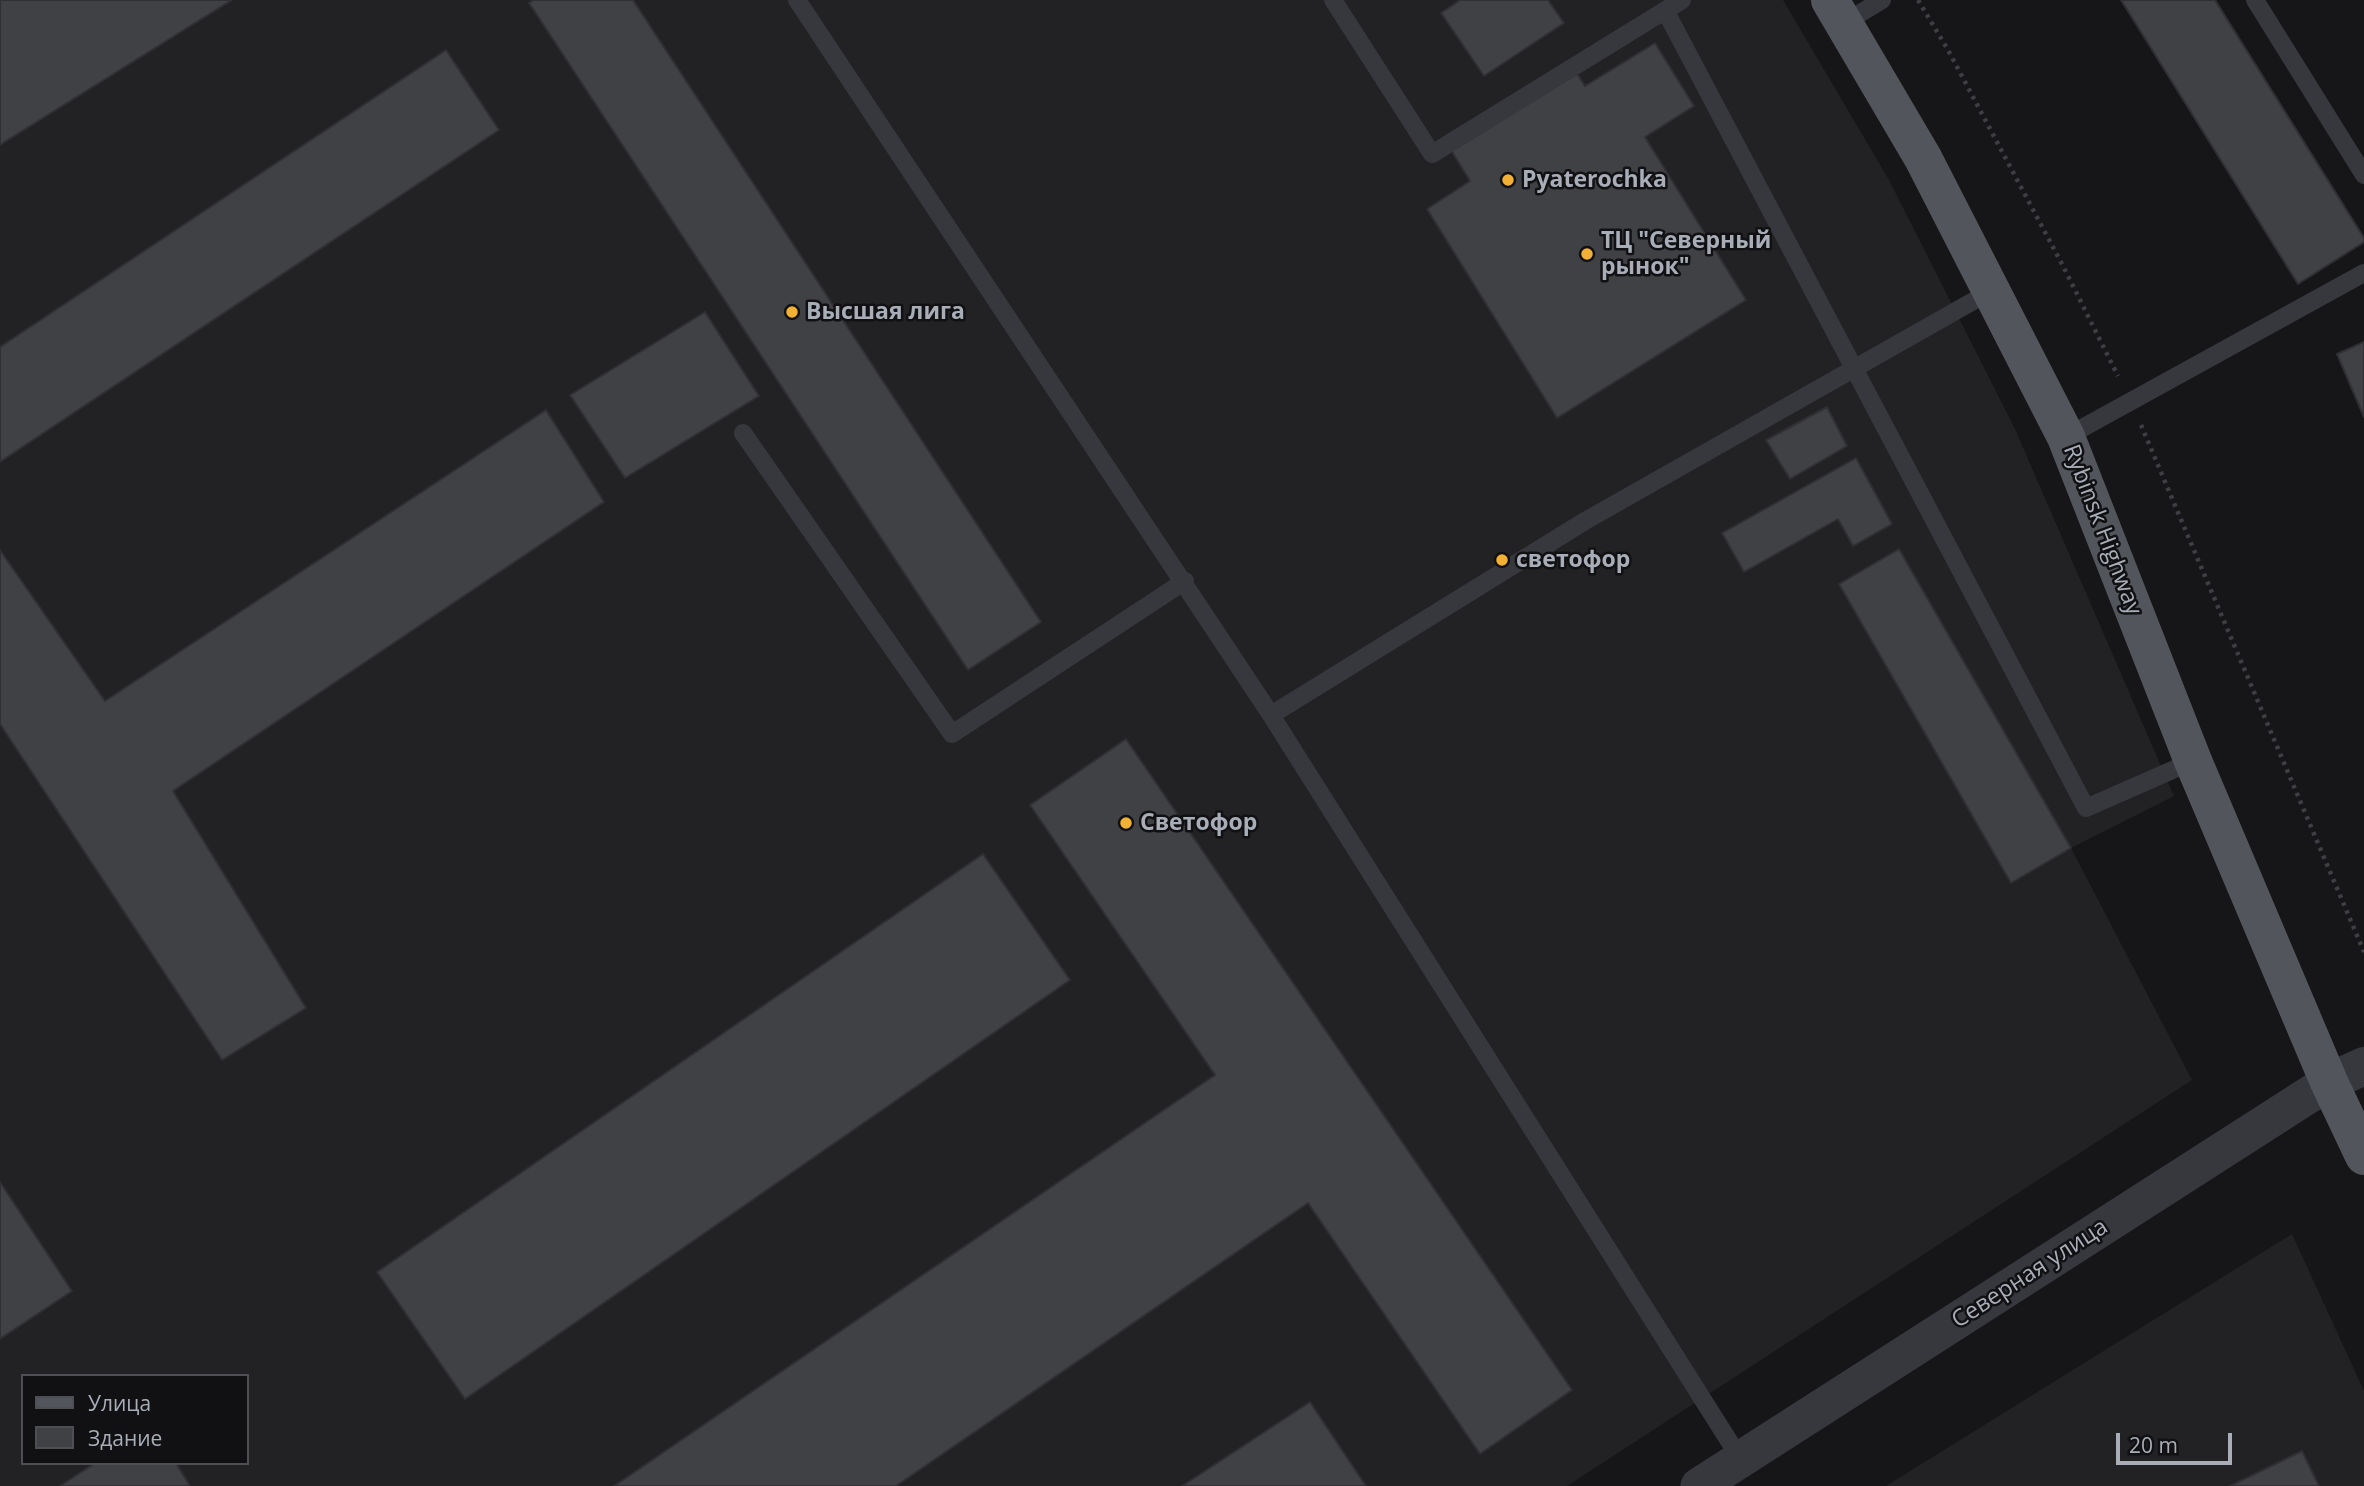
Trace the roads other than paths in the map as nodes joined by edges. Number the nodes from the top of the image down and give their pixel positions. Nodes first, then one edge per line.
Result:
1 (797, 0) edge
2 (1333, 0) edge
3 (1682, 0) edge
4 (1882, 0) edge
5 (2255, 0) edge
6 (1837, 11) edge
7 (1666, 12) junction
8 (2364, 175) edge
9 (2364, 273) edge
10 (1991, 291) junction
11 (1854, 367) junction
12 (743, 433) dead end
13 (2066, 437) junction
14 (1185, 581) junction
15 (1271, 715) junction
16 (2193, 761) junction
17 (2364, 1066) edge
18 (2329, 1082) junction
19 (2364, 1156) edge
20 (1741, 1460) junction
21 (1699, 1486) edge

1 - 14 lane
2 - 7 lane
3 - 7 lane
4 - 6 lane
5 - 8 lane
6 - 10 main road, Rybinsk Highway
7 - 11 lane
9 - 13 lane
10 - 11 lane
10 - 13 main road, Rybinsk Highway
11 - 15 lane
11 - 16 lane
12 - 14 lane
13 - 16 main road, Rybinsk Highway
14 - 15 lane
15 - 20 lane
16 - 18 main road, Rybinsk Highway
17 - 18 street, Северная улица
18 - 19 main road, Rybinsk Highway
18 - 20 street, Северная улица
20 - 21 street, Северная улица

